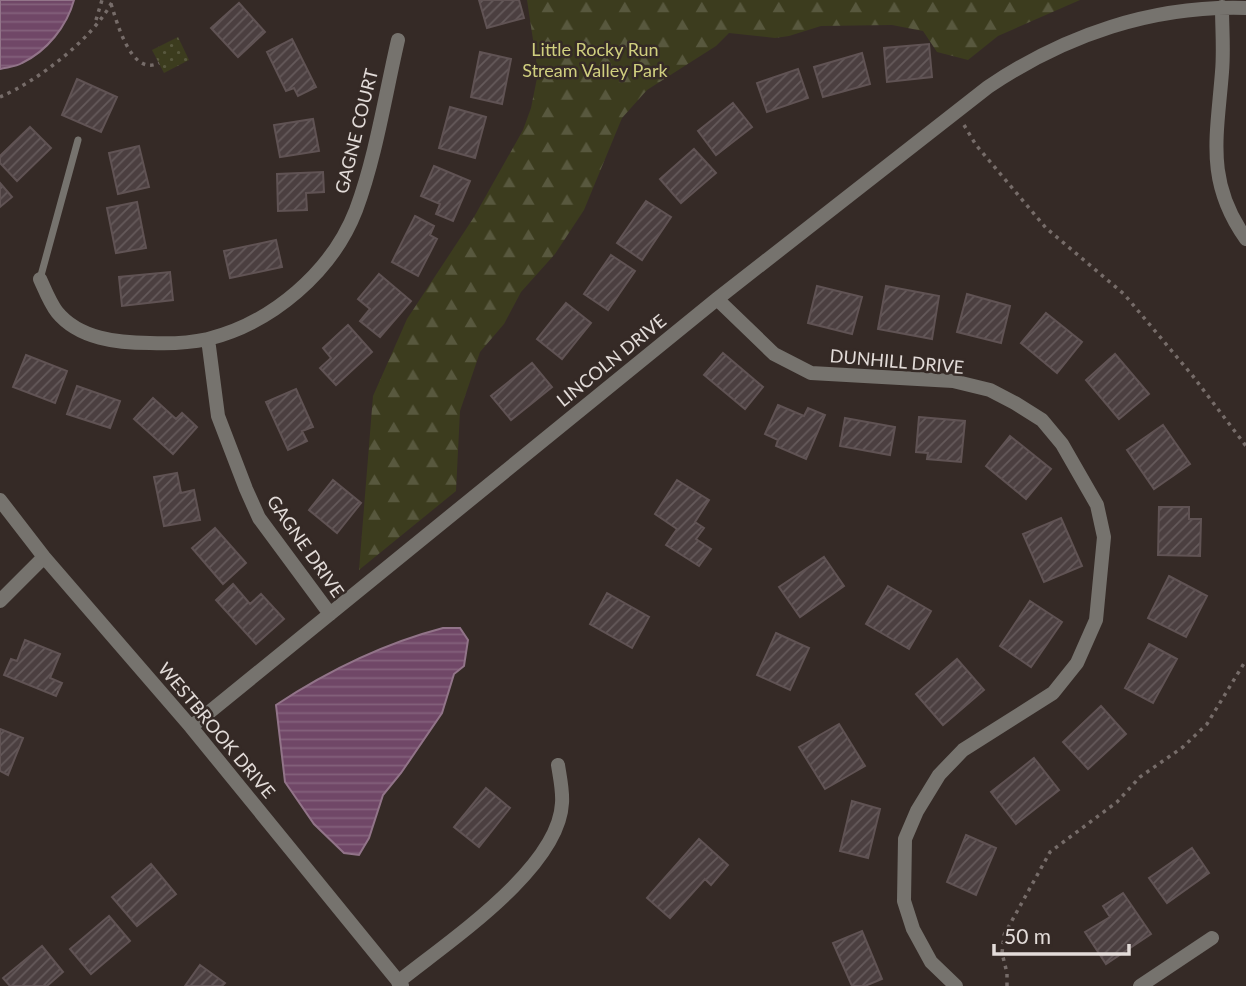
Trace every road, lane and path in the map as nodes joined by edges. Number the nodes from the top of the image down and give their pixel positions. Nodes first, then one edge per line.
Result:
1 (102, 0) edge
2 (112, 2) edge
3 (1222, 7) junction
4 (1246, 8) edge
5 (96, 22) junction
6 (398, 40) dead end
7 (159, 63) dead end
8 (0, 97) edge
9 (955, 111) junction
10 (78, 140) dead end
11 (1246, 239) edge
12 (40, 279) joint
13 (717, 299) junction
14 (208, 339) junction
15 (1246, 446) edge
16 (0, 500) edge
17 (44, 557) junction
18 (0, 601) edge
19 (330, 614) junction
20 (1246, 660) edge
21 (191, 727) junction
22 (558, 765) dead end
23 (1212, 938) dead end
24 (400, 984) edge
25 (956, 986) edge
26 (1007, 986) edge
27 (1140, 986) edge

1 - 5 path
2 - 5 path
2 - 7 path
3 - 4 street, LINCOLN DRIVE
3 - 9 street, LINCOLN DRIVE
3 - 11 street
5 - 8 path
6 - 14 street, GAGNE COURT
9 - 13 street, LINCOLN DRIVE
9 - 15 path
10 - 12 lane
12 - 14 street, GAGNE COURT
13 - 19 street, LINCOLN DRIVE
13 - 25 street, DUNHILL DRIVE
14 - 19 street, GAGNE DRIVE
16 - 17 street, WESTBROOK DRIVE
17 - 18 street
17 - 21 street, WESTBROOK DRIVE
19 - 21 street, LINCOLN DRIVE
20 - 26 path
21 - 24 street, WESTBROOK DRIVE
22 - 24 street
23 - 27 street

